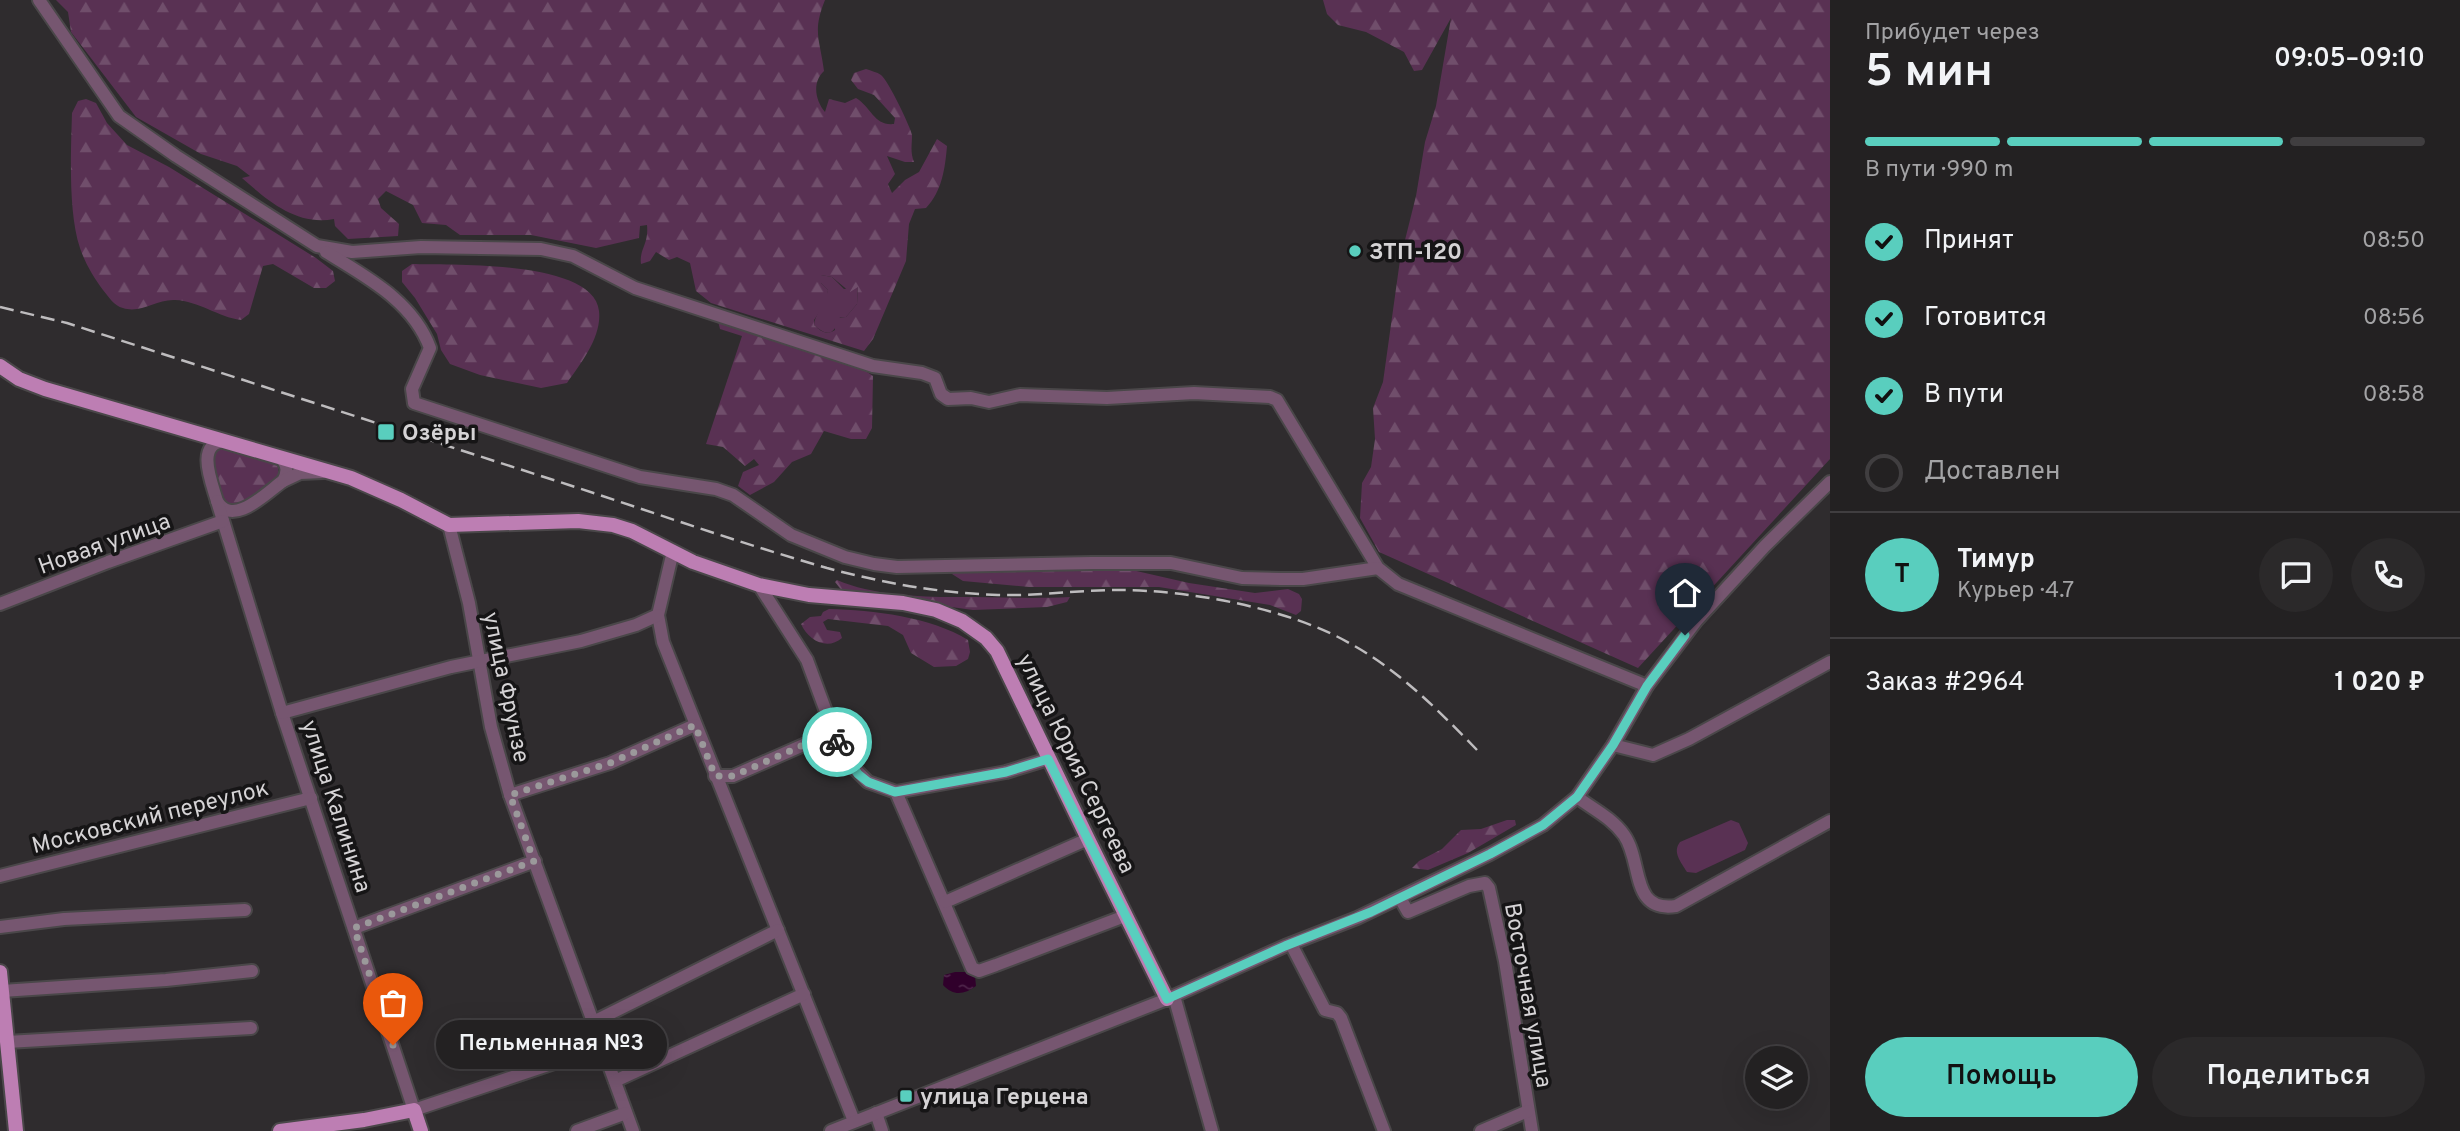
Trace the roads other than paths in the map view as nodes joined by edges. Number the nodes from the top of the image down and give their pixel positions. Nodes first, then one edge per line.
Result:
1 (39, 0) edge
2 (317, 246) junction
3 (0, 366) edge
4 (230, 441) junction
5 (280, 457) junction
6 (333, 472) junction
7 (283, 481) junction
8 (1830, 482) edge
9 (217, 500) junction
10 (243, 509) junction
11 (223, 521) junction
12 (449, 525) junction
13 (227, 535) junction
14 (673, 551) junction
15 (1378, 568) junction
16 (759, 586) junction
17 (0, 604) edge
18 (658, 615) junction
19 (1830, 662) edge
20 (479, 663) junction
21 (1647, 686) junction
22 (282, 713) junction
23 (695, 725) junction
24 (833, 732) junction
25 (1613, 745) junction
26 (1048, 759) junction
27 (715, 776) junction
28 (895, 792) junction
29 (510, 795) junction
30 (1577, 797) junction
31 (310, 798) junction
32 (1830, 821) edge
33 (1087, 839) junction
34 (534, 861) junction
35 (0, 876) edge
36 (1400, 898) junction
37 (945, 902) junction
38 (245, 910) dead end
39 (1125, 916) junction
40 (0, 927) edge
41 (354, 928) junction
42 (778, 930) junction
43 (1291, 944) junction
44 (252, 971) dead end
45 (0, 972) edge
46 (2, 991) edge
47 (804, 994) junction
48 (1171, 997) junction
49 (593, 1021) junction
50 (251, 1028) dead end
51 (6, 1042) junction
52 (602, 1046) junction
53 (615, 1082) junction
54 (414, 1110) junction
55 (1528, 1111) junction
56 (626, 1113) junction
57 (876, 1113) junction
58 (853, 1121) junction
59 (16, 1131) edge
60 (280, 1131) edge
61 (421, 1131) edge
62 (577, 1131) edge
63 (633, 1131) edge
64 (831, 1131) edge
65 (883, 1131) edge
66 (1212, 1131) edge
67 (1384, 1131) edge
68 (1480, 1131) edge
69 (1532, 1131) edge

1 - 2 street
2 - 15 street
2 - 15 street
3 - 4 main road
4 - 5 main road
4 - 9 street
5 - 6 main road, улица Юрия Сергеева
5 - 7 street
6 - 7 street
6 - 12 main road, улица Юрия Сергеева
7 - 10 street
8 - 21 street
9 - 10 street
9 - 11 street, улица Калинина
10 - 13 street
11 - 13 street, улица Калинина
11 - 17 street, Новая улица
12 - 14 main road, улица Юрия Сергеева
12 - 20 street, улица Фрунзе
13 - 22 street, улица Калинина
14 - 16 main road, улица Юрия Сергеева
14 - 18 street
15 - 21 street
16 - 24 street
16 - 26 main road, улица Юрия Сергеева
18 - 20 street
18 - 23 street
19 - 25 street
20 - 22 street
20 - 29 street, улица Фрунзе
21 - 25 street
22 - 31 street, улица Калинина
23 - 27 street
23 - 29 street
24 - 27 street
24 - 28 street
25 - 30 street
26 - 28 street
26 - 33 main road, улица Юрия Сергеева
27 - 42 street
28 - 37 street
29 - 34 street, улица Фрунзе
30 - 32 street
30 - 36 street
31 - 35 street, Московский переулок
31 - 41 street, улица Калинина
33 - 37 street
33 - 39 main road, улица Юрия Сергеева
34 - 41 street
34 - 49 street, улица Фрунзе
36 - 43 street
36 - 55 street, Восточная улица
37 - 39 street
38 - 40 street
39 - 48 main road, улица Юрия Сергеева
41 - 54 street, улица Калинина
42 - 47 street
42 - 49 street
43 - 48 street
43 - 67 street
44 - 46 street
45 - 46 main road
46 - 51 main road
47 - 53 street
47 - 58 street
48 - 57 street
48 - 66 street, улица Юрия Сергеева
49 - 52 street, улица Фрунзе
50 - 51 street
51 - 59 main road
52 - 53 street, улица Фрунзе
52 - 54 street
53 - 56 street, улица Фрунзе
54 - 60 main road
54 - 61 main road, улица Калинина
55 - 68 street
55 - 69 street, Восточная улица
56 - 62 street
56 - 63 street, улица Фрунзе
57 - 58 street
57 - 65 street
58 - 64 street

